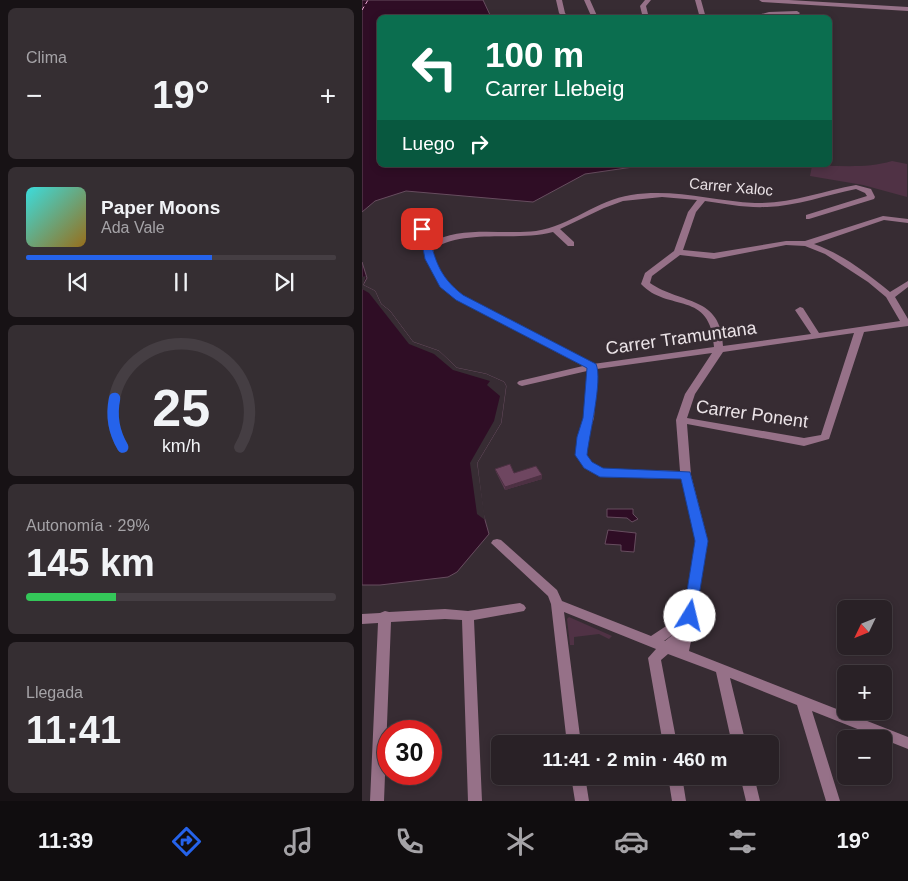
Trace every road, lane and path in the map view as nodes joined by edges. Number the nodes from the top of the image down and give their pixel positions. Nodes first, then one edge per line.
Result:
1 (559, 0) edge
2 (587, 0) edge
3 (648, 0) edge
4 (698, 0) edge
5 (762, 0) edge
6 (797, 2) junction
7 (908, 10) edge
8 (564, 15) edge
9 (594, 15) edge
10 (645, 15) edge
11 (702, 15) edge
12 (764, 15) edge
13 (783, 15) edge
14 (797, 15) edge
15 (703, 198) junction
16 (809, 218) dead end
17 (908, 221) edge
18 (555, 228) junction
19 (422, 229) dead end
20 (571, 244) dead end
21 (806, 244) junction
22 (431, 246) junction
23 (678, 252) junction
24 (908, 283) edge
25 (890, 296) junction
26 (800, 310) dead end
27 (906, 323) edge
28 (860, 330) junction
29 (816, 335) junction
30 (719, 350) junction
31 (592, 367) junction
32 (522, 383) dead end
33 (681, 420) junction
34 (686, 475) junction
35 (497, 543) dead end
36 (555, 598) junction
37 (520, 608) dead end
38 (385, 616) junction
39 (468, 616) junction
40 (690, 616) junction
41 (362, 619) edge
42 (687, 631) junction
43 (652, 642) junction
44 (665, 647) junction
45 (682, 653) junction
46 (721, 668) junction
47 (802, 700) junction
48 (573, 735) edge
49 (668, 735) edge
50 (737, 735) edge
51 (908, 743) edge
52 (579, 785) edge
53 (676, 785) edge
54 (750, 785) edge
55 (377, 801) edge
56 (476, 801) edge
57 (582, 801) edge
58 (679, 801) edge
59 (754, 801) edge
60 (833, 801) edge

1 - 8 street
2 - 9 street
3 - 10 street
4 - 11 street
5 - 6 street
6 - 7 street
6 - 14 street
12 - 13 street
15 - 16 street, Carrer Xaloc
15 - 18 street, Carrer Xaloc
15 - 23 street
17 - 21 street
18 - 20 street
18 - 22 street, Carrer Xaloc
19 - 22 street
21 - 23 street
21 - 25 street
22 - 31 street
23 - 30 street
24 - 25 street
25 - 27 street
26 - 29 street
27 - 28 street, Carrer Tramuntana
28 - 29 street, Carrer Tramuntana
28 - 33 street, Carrer Ponent
29 - 30 street, Carrer Tramuntana
30 - 31 street, Carrer Tramuntana
30 - 33 street
31 - 32 street, Carrer Tramuntana
31 - 34 street
33 - 34 street
34 - 40 street
35 - 36 street
36 - 43 street
36 - 48 street
37 - 39 street
38 - 39 street
38 - 41 street
38 - 55 street
39 - 56 street
40 - 42 street
40 - 43 street
42 - 44 street
42 - 45 street
43 - 44 street
44 - 45 street
44 - 49 street
45 - 46 street
46 - 47 street
46 - 50 street
47 - 51 street
47 - 60 street
52 - 57 street
53 - 58 street
54 - 59 street

